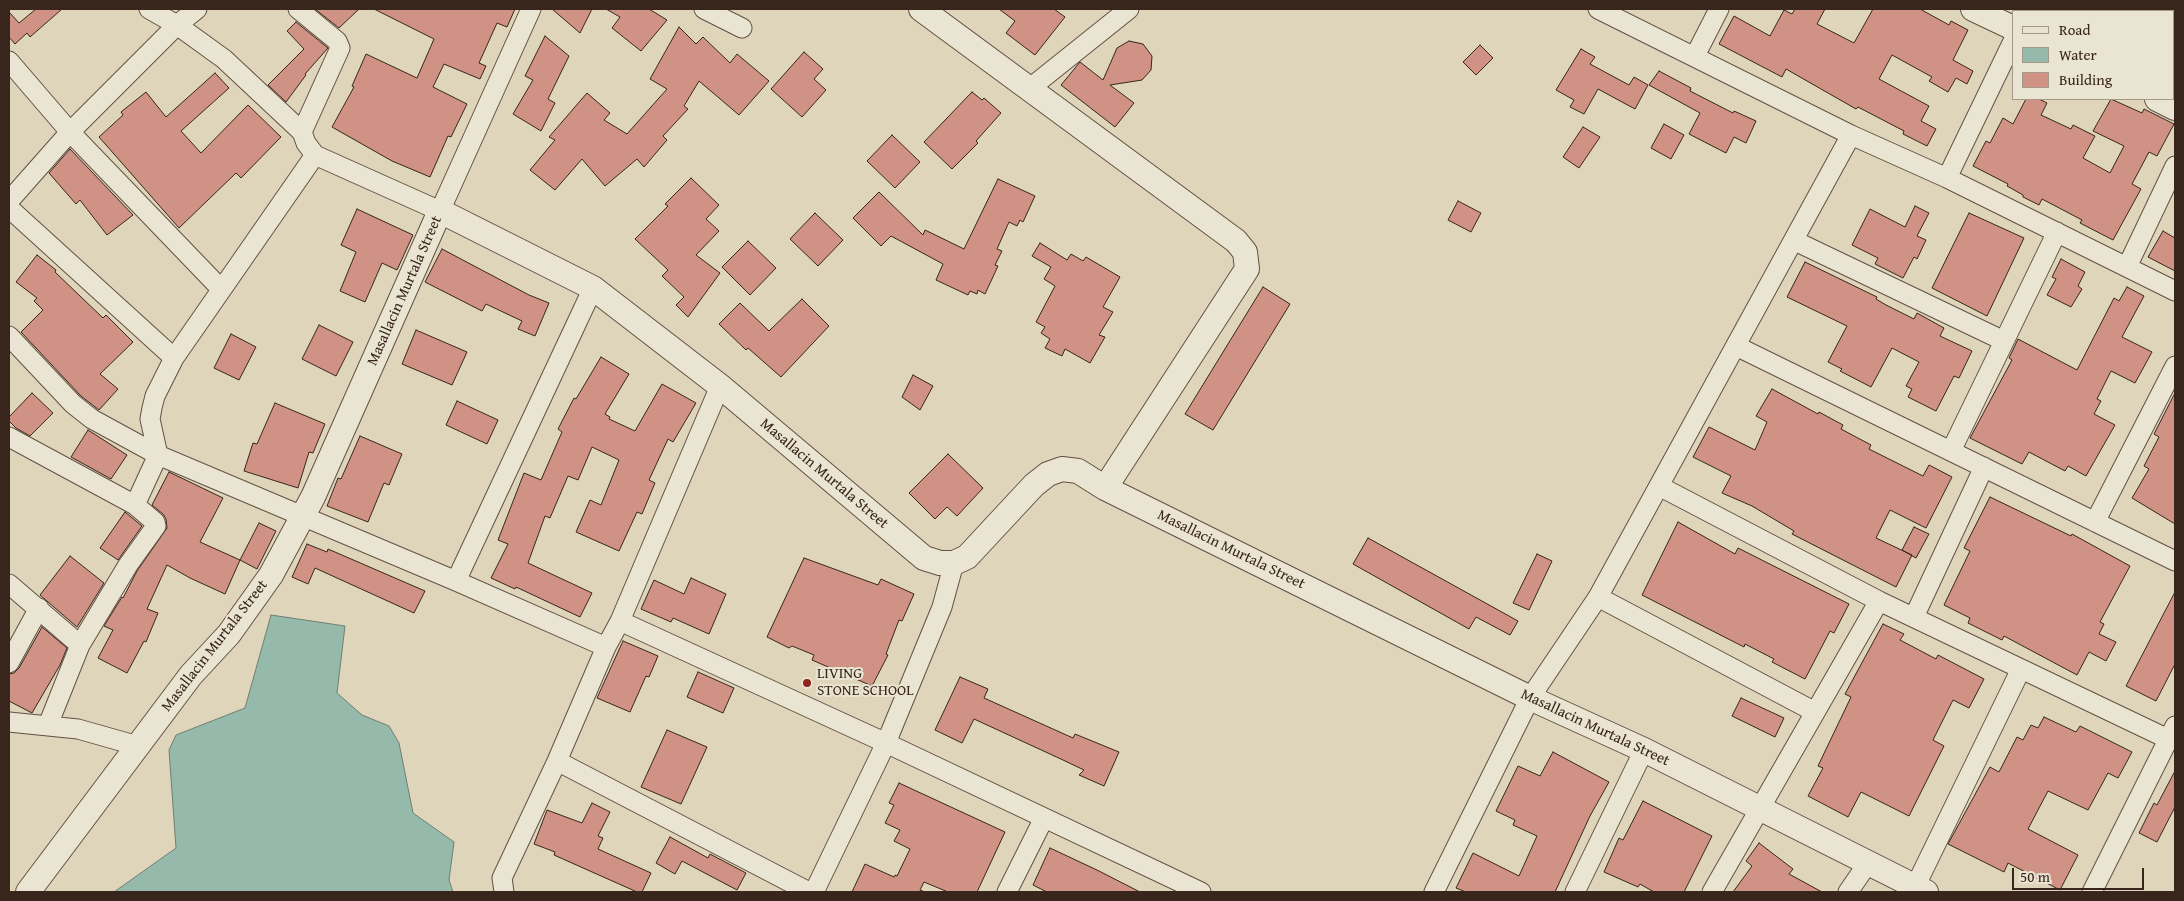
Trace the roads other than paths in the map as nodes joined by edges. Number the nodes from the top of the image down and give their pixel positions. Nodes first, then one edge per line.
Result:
1 (149, 9) edge
2 (197, 9) edge
3 (298, 9) edge
4 (531, 9) edge
5 (704, 9) edge
6 (921, 9) edge
7 (1129, 9) edge
8 (1598, 9) edge
9 (1718, 9) edge
10 (1973, 9) edge
11 (177, 25) junction
12 (742, 28) dead end
13 (2012, 28) edge
14 (2012, 43) edge
15 (1694, 56) junction
16 (9, 61) edge
17 (1029, 89) junction
18 (2159, 100) edge
19 (2175, 108) edge
20 (70, 132) junction
21 (302, 132) junction
22 (1851, 135) junction
23 (315, 155) junction
24 (2175, 166) edge
25 (1947, 178) junction
26 (9, 201) edge
27 (9, 208) edge
28 (440, 211) junction
29 (2057, 232) junction
30 (1795, 241) junction
31 (2127, 267) junction
32 (593, 288) junction
33 (222, 289) junction
34 (2175, 290) edge
35 (9, 336) edge
36 (2004, 342) junction
37 (1736, 346) junction
38 (174, 358) junction
39 (2175, 366) edge
40 (720, 386) junction
41 (9, 437) edge
42 (1951, 451) junction
43 (158, 455) junction
44 (1984, 467) junction
45 (1659, 486) junction
46 (1106, 488) junction
47 (135, 505) junction
48 (303, 515) junction
49 (2095, 522) junction
50 (2175, 561) edge
51 (954, 563) junction
52 (456, 580) junction
53 (9, 584) edge
54 (1598, 597) junction
55 (1879, 601) junction
56 (39, 608) junction
57 (1914, 617) junction
58 (620, 621) junction
59 (80, 645) junction
60 (606, 647) junction
61 (9, 663) edge
62 (2022, 669) junction
63 (1530, 698) junction
64 (1815, 712) junction
65 (9, 722) edge
66 (48, 725) junction
67 (2172, 733) edge
68 (886, 743) junction
69 (138, 746) junction
70 (1644, 750) junction
71 (557, 762) junction
72 (1760, 809) junction
73 (1044, 818) junction
74 (1868, 863) junction
75 (1920, 890) edge
76 (28, 892) edge
77 (504, 892) edge
78 (809, 892) edge
79 (814, 892) edge
80 (1007, 892) edge
81 (1201, 892) edge
82 (1434, 892) edge
83 (1576, 892) edge
84 (1712, 892) edge
85 (1848, 892) edge
86 (2092, 892) edge

1 - 11 street
2 - 11 street
3 - 21 street
4 - 28 street
5 - 12 street
6 - 17 street
7 - 17 street
8 - 15 street
9 - 15 street
10 - 13 street
11 - 20 street
11 - 21 street
14 - 25 street
15 - 22 street
16 - 20 street
17 - 46 street
18 - 19 street
20 - 26 street
20 - 33 street
21 - 23 street
22 - 25 street
22 - 30 street
23 - 28 street
23 - 33 street
24 - 31 street
25 - 29 street
27 - 38 street
28 - 32 street, Masallacin Murtala Street
28 - 48 street, Masallacin Murtala Street
29 - 31 street
29 - 36 street
30 - 36 street
30 - 37 street
31 - 34 street
32 - 40 street, Masallacin Murtala Street
32 - 52 street
33 - 38 street
35 - 43 street
36 - 42 street
37 - 42 street
37 - 45 street
38 - 43 street
39 - 49 street
40 - 51 street, Masallacin Murtala Street
40 - 58 street
41 - 47 street
42 - 44 street
43 - 47 street
43 - 48 street
44 - 49 street
44 - 57 street
45 - 54 street
45 - 55 street
46 - 51 street, Masallacin Murtala Street
46 - 63 street, Masallacin Murtala Street
47 - 59 street
48 - 52 street
48 - 69 street, Masallacin Murtala Street
49 - 50 street
51 - 68 street
52 - 60 street
53 - 56 street
54 - 63 street
54 - 64 street
55 - 57 street
55 - 64 street
56 - 59 street
56 - 61 street
57 - 62 street
58 - 60 street
58 - 68 street
59 - 66 street
60 - 71 street
62 - 67 street
62 - 75 street
63 - 70 street, Masallacin Murtala Street
63 - 82 street
64 - 72 street
65 - 66 street
66 - 69 street
67 - 86 street
68 - 73 street
68 - 79 street
69 - 76 street, Masallacin Murtala Street
70 - 72 street, Masallacin Murtala Street
70 - 83 street
71 - 77 street
71 - 78 street
72 - 74 street, Masallacin Murtala Street
72 - 84 street
73 - 80 street
73 - 81 street
74 - 75 street, Masallacin Murtala Street
74 - 85 street

